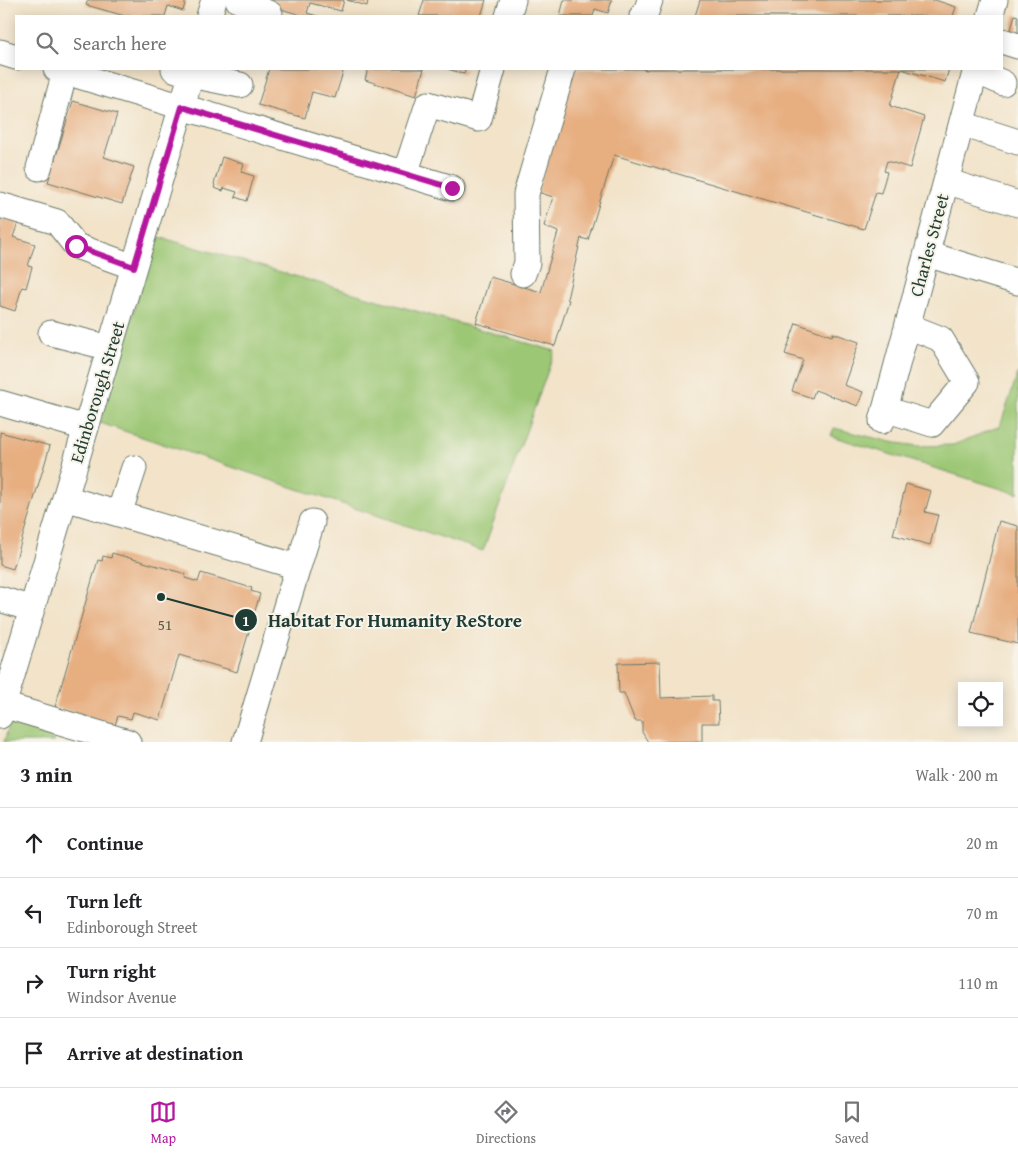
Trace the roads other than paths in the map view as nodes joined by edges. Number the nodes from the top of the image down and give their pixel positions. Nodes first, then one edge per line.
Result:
1 (214, 0) edge
2 (238, 0) edge
3 (513, 0) edge
4 (650, 0) edge
5 (995, 0) edge
6 (270, 14) dead end
7 (209, 15) edge
8 (508, 15) edge
9 (645, 15) edge
10 (990, 15) edge
11 (1003, 41) edge
12 (1018, 46) edge
13 (0, 52) edge
14 (15, 57) edge
15 (61, 70) edge
16 (493, 70) edge
17 (563, 70) edge
18 (976, 70) edge
19 (186, 71) edge
20 (1003, 82) dead end
21 (240, 85) dead end
22 (182, 107) junction
23 (962, 124) junction
24 (1018, 142) edge
25 (39, 168) dead end
26 (405, 174) junction
27 (946, 181) junction
28 (452, 188) dead end
29 (1018, 204) edge
30 (0, 205) edge
31 (927, 254) junction
32 (134, 267) junction
33 (523, 274) dead end
34 (1018, 282) edge
35 (908, 326) junction
36 (51, 333) dead end
37 (110, 348) junction
38 (0, 403) edge
39 (86, 428) junction
40 (134, 468) dead end
41 (65, 498) junction
42 (119, 514) junction
43 (312, 522) dead end
44 (298, 567) junction
45 (0, 599) edge
46 (32, 608) junction
47 (2, 710) edge
48 (128, 742) edge
49 (245, 742) edge

1 - 7 street
2 - 6 street
3 - 8 street
4 - 9 street
5 - 10 street
11 - 12 street
13 - 14 street
15 - 22 street
15 - 25 street
16 - 26 street
17 - 33 street
18 - 20 street
18 - 23 street, Charles Street
19 - 21 street
19 - 22 street, Edinborough Street
22 - 26 street
22 - 32 street, Edinborough Street
23 - 24 street
23 - 27 street, Charles Street
26 - 28 street
27 - 29 street
27 - 31 street, Charles Street
30 - 32 street
31 - 34 street
31 - 35 street, Charles Street
32 - 37 street, Edinborough Street
35 - 35 street, Charles Street
36 - 37 street
37 - 39 street, Edinborough Street
38 - 39 street
39 - 41 street, Edinborough Street
40 - 42 street
41 - 42 street
41 - 46 street, Edinborough Street
42 - 44 street
43 - 44 street
44 - 49 street
45 - 46 street
46 - 47 street, Edinborough Street
47 - 48 street

